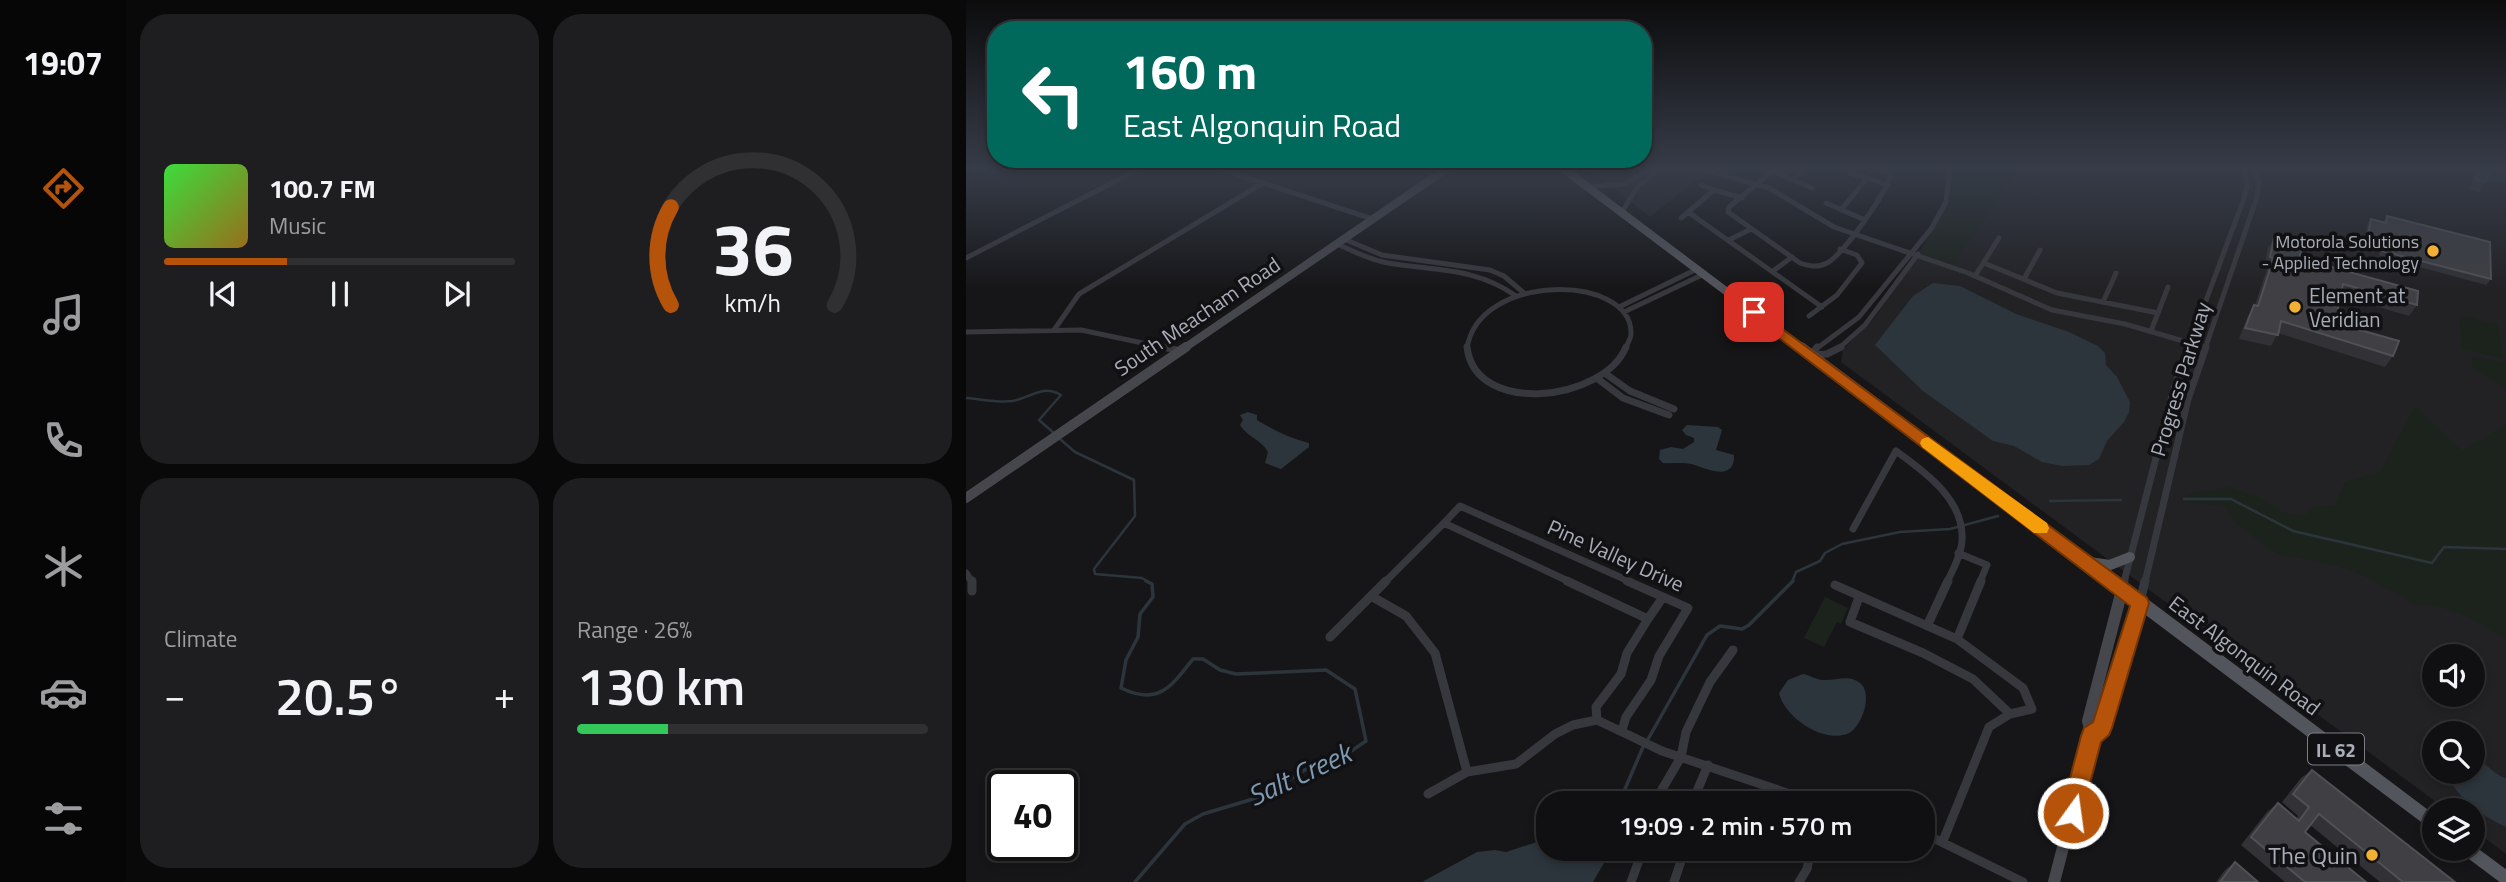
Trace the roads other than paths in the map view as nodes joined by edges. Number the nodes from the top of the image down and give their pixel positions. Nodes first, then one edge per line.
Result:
1 (1063, 208) edge
2 (1221, 208) edge
3 (1340, 208) edge
4 (1389, 208) edge
5 (1617, 208) edge
6 (1624, 208) edge
7 (1693, 208) edge
8 (1729, 208) edge
9 (1802, 208) edge
10 (1836, 208) edge
11 (1874, 208) edge
12 (1944, 208) edge
13 (2240, 208) edge
14 (2254, 208) edge
15 (1841, 210) joint
16 (1622, 212) junction
17 (1688, 212) junction
18 (1681, 218) dead end
19 (1373, 219) junction
20 (1865, 220) junction
21 (1751, 229) junction
22 (2231, 233) junction
23 (1852, 234) junction
24 (2244, 236) junction
25 (2000, 238) dead end
26 (1729, 240) junction
27 (1340, 242) junction
28 (1840, 249) junction
29 (2040, 250) dead end
30 (1915, 252) junction
31 (1792, 257) junction
32 (966, 258) edge
33 (1984, 263) junction
34 (1773, 271) junction
35 (1700, 272) junction
36 (2116, 273) dead end
37 (1975, 276) junction
38 (2024, 279) junction
39 (2168, 287) dead end
40 (1524, 293) junction
41 (1516, 296) junction
42 (2103, 302) junction
43 (1822, 307) junction
44 (1621, 309) junction
45 (2158, 313) junction
46 (1809, 316) dead end
47 (1054, 330) junction
48 (2151, 331) junction
49 (966, 332) edge
50 (2190, 343) junction
51 (1181, 351) junction
52 (1811, 355) junction
53 (1606, 374) junction
54 (1598, 379) junction
55 (966, 498) edge
56 (1444, 523) junction
57 (1853, 529) dead end
58 (1958, 553) junction
59 (2130, 557) junction
60 (2086, 562) junction
61 (966, 573) edge
62 (1835, 585) dead end
63 (2122, 590) junction
64 (972, 591) dead end
65 (1371, 596) junction
66 (1664, 597) junction
67 (1859, 597) junction
68 (2140, 603) junction
69 (1648, 619) junction
70 (1927, 626) junction
71 (1330, 637) dead end
72 (1957, 639) junction
73 (1733, 650) dead end
74 (2010, 714) junction
75 (1597, 720) junction
76 (1625, 732) junction
77 (2092, 736) junction
78 (1681, 757) junction
79 (1708, 765) junction
80 (1467, 772) junction
81 (1661, 791) edge
82 (1697, 791) edge
83 (1783, 791) edge
84 (1428, 794) dead end
85 (2422, 815) edge
86 (1935, 838) edge
87 (1943, 841) junction
88 (1639, 861) edge
89 (1681, 861) edge
90 (1809, 861) edge
91 (2483, 861) edge
92 (2506, 878) edge
93 (1632, 882) edge
94 (1674, 882) edge
95 (1800, 882) edge
96 (2023, 882) edge
97 (2054, 882) edge

1 - 32 street
2 - 47 street
3 - 19 street
4 - 19 main road, South Meacham Road
5 - 16 main road, East Algonquin Road / IL 62
6 - 16 street
7 - 17 street
8 - 21 street
9 - 23 street
10 - 15 street
11 - 20 street
12 - 30 street
13 - 22 street, Progress Parkway
14 - 24 street, Progress Parkway
15 - 20 street
16 - 35 main road, East Algonquin Road / IL 62
17 - 18 street
17 - 26 street
19 - 27 main road, South Meacham Road
20 - 23 street
21 - 26 street
21 - 31 street
22 - 24 street
22 - 50 street, Progress Parkway
23 - 28 street
23 - 30 street
24 - 68 street, Progress Parkway
25 - 33 street
26 - 34 street
27 - 40 street
27 - 41 street
27 - 51 main road, South Meacham Road
28 - 31 street
28 - 43 street
29 - 38 street
30 - 37 street
30 - 52 street
30 - 52 street
31 - 34 street
33 - 37 street
33 - 38 street
34 - 43 street
35 - 44 street
35 - 52 main road, East Algonquin Road / IL 62
36 - 42 street
37 - 48 street
38 - 42 street
39 - 45 street
40 - 41 street
40 - 44 street
41 - 54 street
42 - 45 street
43 - 46 street
44 - 53 street
45 - 48 street
47 - 49 street
47 - 51 street
48 - 50 street
50 - 59 street, Progress Parkway
51 - 55 main road, South Meacham Road
52 - 60 main road, East Algonquin Road / IL 62
53 - 54 street
53 - 54 street
56 - 65 street, Pine Valley Drive
56 - 66 street, Pine Valley Drive
56 - 69 street, Pine Valley Drive
57 - 58 street
58 - 70 street
58 - 72 street
59 - 60 main road
59 - 63 street, Progress Parkway
60 - 63 main road, East Algonquin Road / IL 62
61 - 64 street
62 - 67 street
63 - 68 main road, East Algonquin Road / IL 62
63 - 77 main road
65 - 71 street, Pine Valley Drive
65 - 80 street
66 - 69 street
66 - 76 street, Pine Valley Drive
67 - 70 street
67 - 74 street
68 - 77 main road
68 - 85 main road, East Algonquin Road / IL 62
69 - 75 street
70 - 72 street
72 - 74 street
73 - 78 street
74 - 87 street
75 - 76 street
75 - 80 street
76 - 78 street
77 - 97 main road
78 - 79 street
78 - 81 street
79 - 82 street
79 - 83 street
80 - 84 street
86 - 87 street
87 - 96 street
88 - 93 street
89 - 94 street
90 - 95 street
91 - 92 main road

